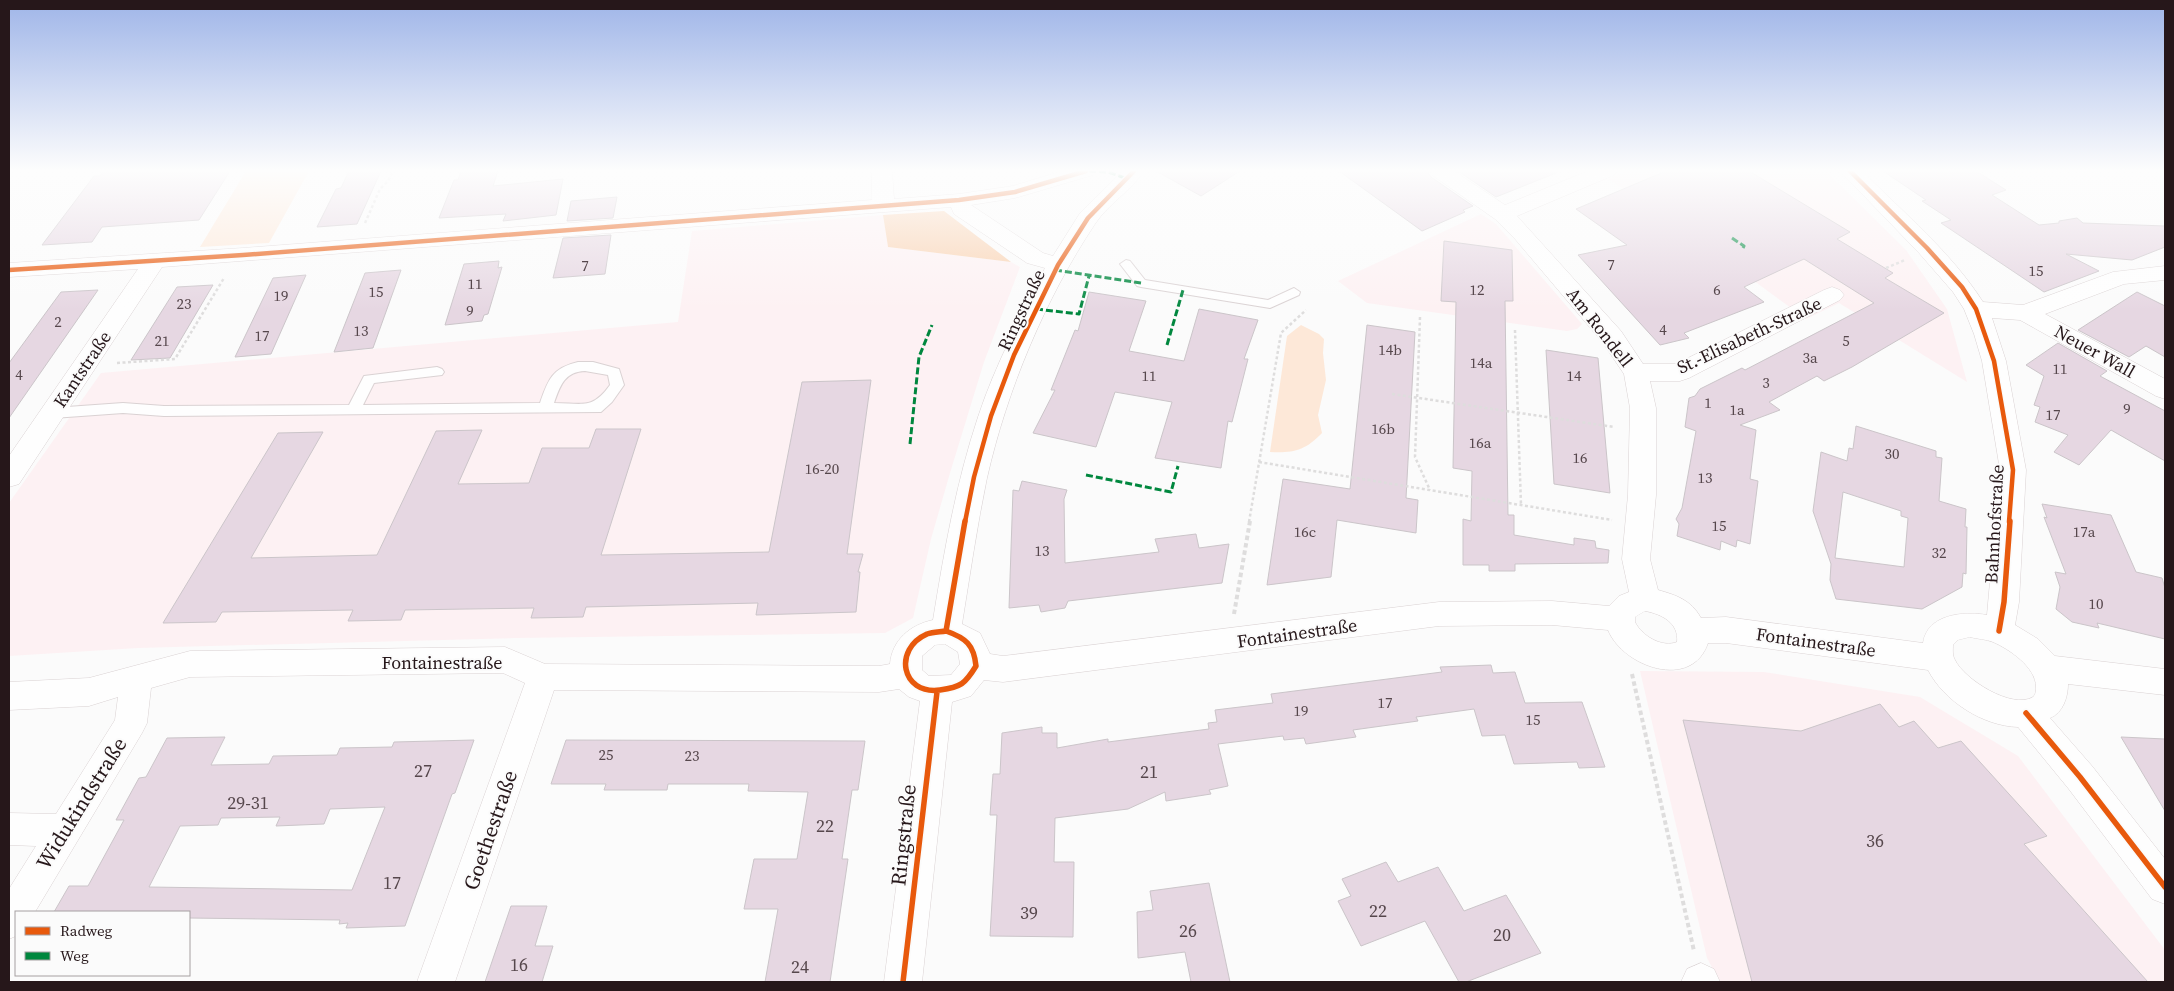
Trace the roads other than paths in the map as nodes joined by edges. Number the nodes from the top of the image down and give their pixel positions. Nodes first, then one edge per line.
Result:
1 (729, 217) edge
2 (974, 217) edge
3 (1089, 217) edge
4 (1506, 217) edge
5 (1896, 217) edge
6 (155, 261) junction
7 (1126, 264) dead end
8 (1058, 265) junction
9 (9, 270) edge
10 (2165, 273) edge
11 (1294, 292) dead end
12 (1832, 295) dead end
13 (1976, 309) junction
14 (2025, 313) junction
15 (436, 372) dead end
16 (1636, 373) junction
17 (2165, 390) edge
18 (545, 408) junction
19 (354, 409) junction
20 (53, 413) junction
21 (9, 477) edge
22 (1645, 599) junction
23 (1620, 619) junction
24 (946, 631) junction
25 (1999, 631) junction
26 (1693, 632) junction
27 (1938, 658) junction
28 (976, 666) junction
29 (2046, 668) junction
30 (906, 674) junction
31 (543, 677) junction
32 (136, 680) junction
33 (2165, 682) edge
34 (936, 692) junction
35 (9, 696) edge
36 (2026, 713) junction
37 (9, 828) edge
38 (63, 830) junction
39 (2165, 887) edge
40 (9, 921) edge
41 (436, 982) edge
42 (903, 982) edge

1 - 6 street
2 - 8 street
3 - 8 street, Ringstraße
4 - 16 street, Am Rondell
5 - 13 street, Bahnhofstraße
6 - 9 street
6 - 20 street, Kantstraße
7 - 11 lane
8 - 24 street, Ringstraße
10 - 14 street
12 - 16 street, St.-Elisabeth-Straße
13 - 14 street
13 - 25 street, Bahnhofstraße
14 - 17 street, Neuer Wall
15 - 19 lane
16 - 22 street, Am Rondell
18 - 18 lane
18 - 19 lane
19 - 20 lane
20 - 21 street, Kantstraße
22 - 23 street
22 - 26 street
23 - 26 street
23 - 28 street, Fontainestraße
24 - 28 street
24 - 30 street
25 - 27 street
25 - 29 street
26 - 27 street, Fontainestraße
27 - 36 street
28 - 34 street
29 - 33 street
29 - 36 street
30 - 31 street, Fontainestraße
30 - 34 street
31 - 32 street, Fontainestraße
31 - 41 street, Goethestraße
32 - 35 street, Fontainestraße
32 - 38 street, Widukindstraße
34 - 42 street, Ringstraße
36 - 39 street
37 - 38 street
38 - 40 street, Widukindstraße

